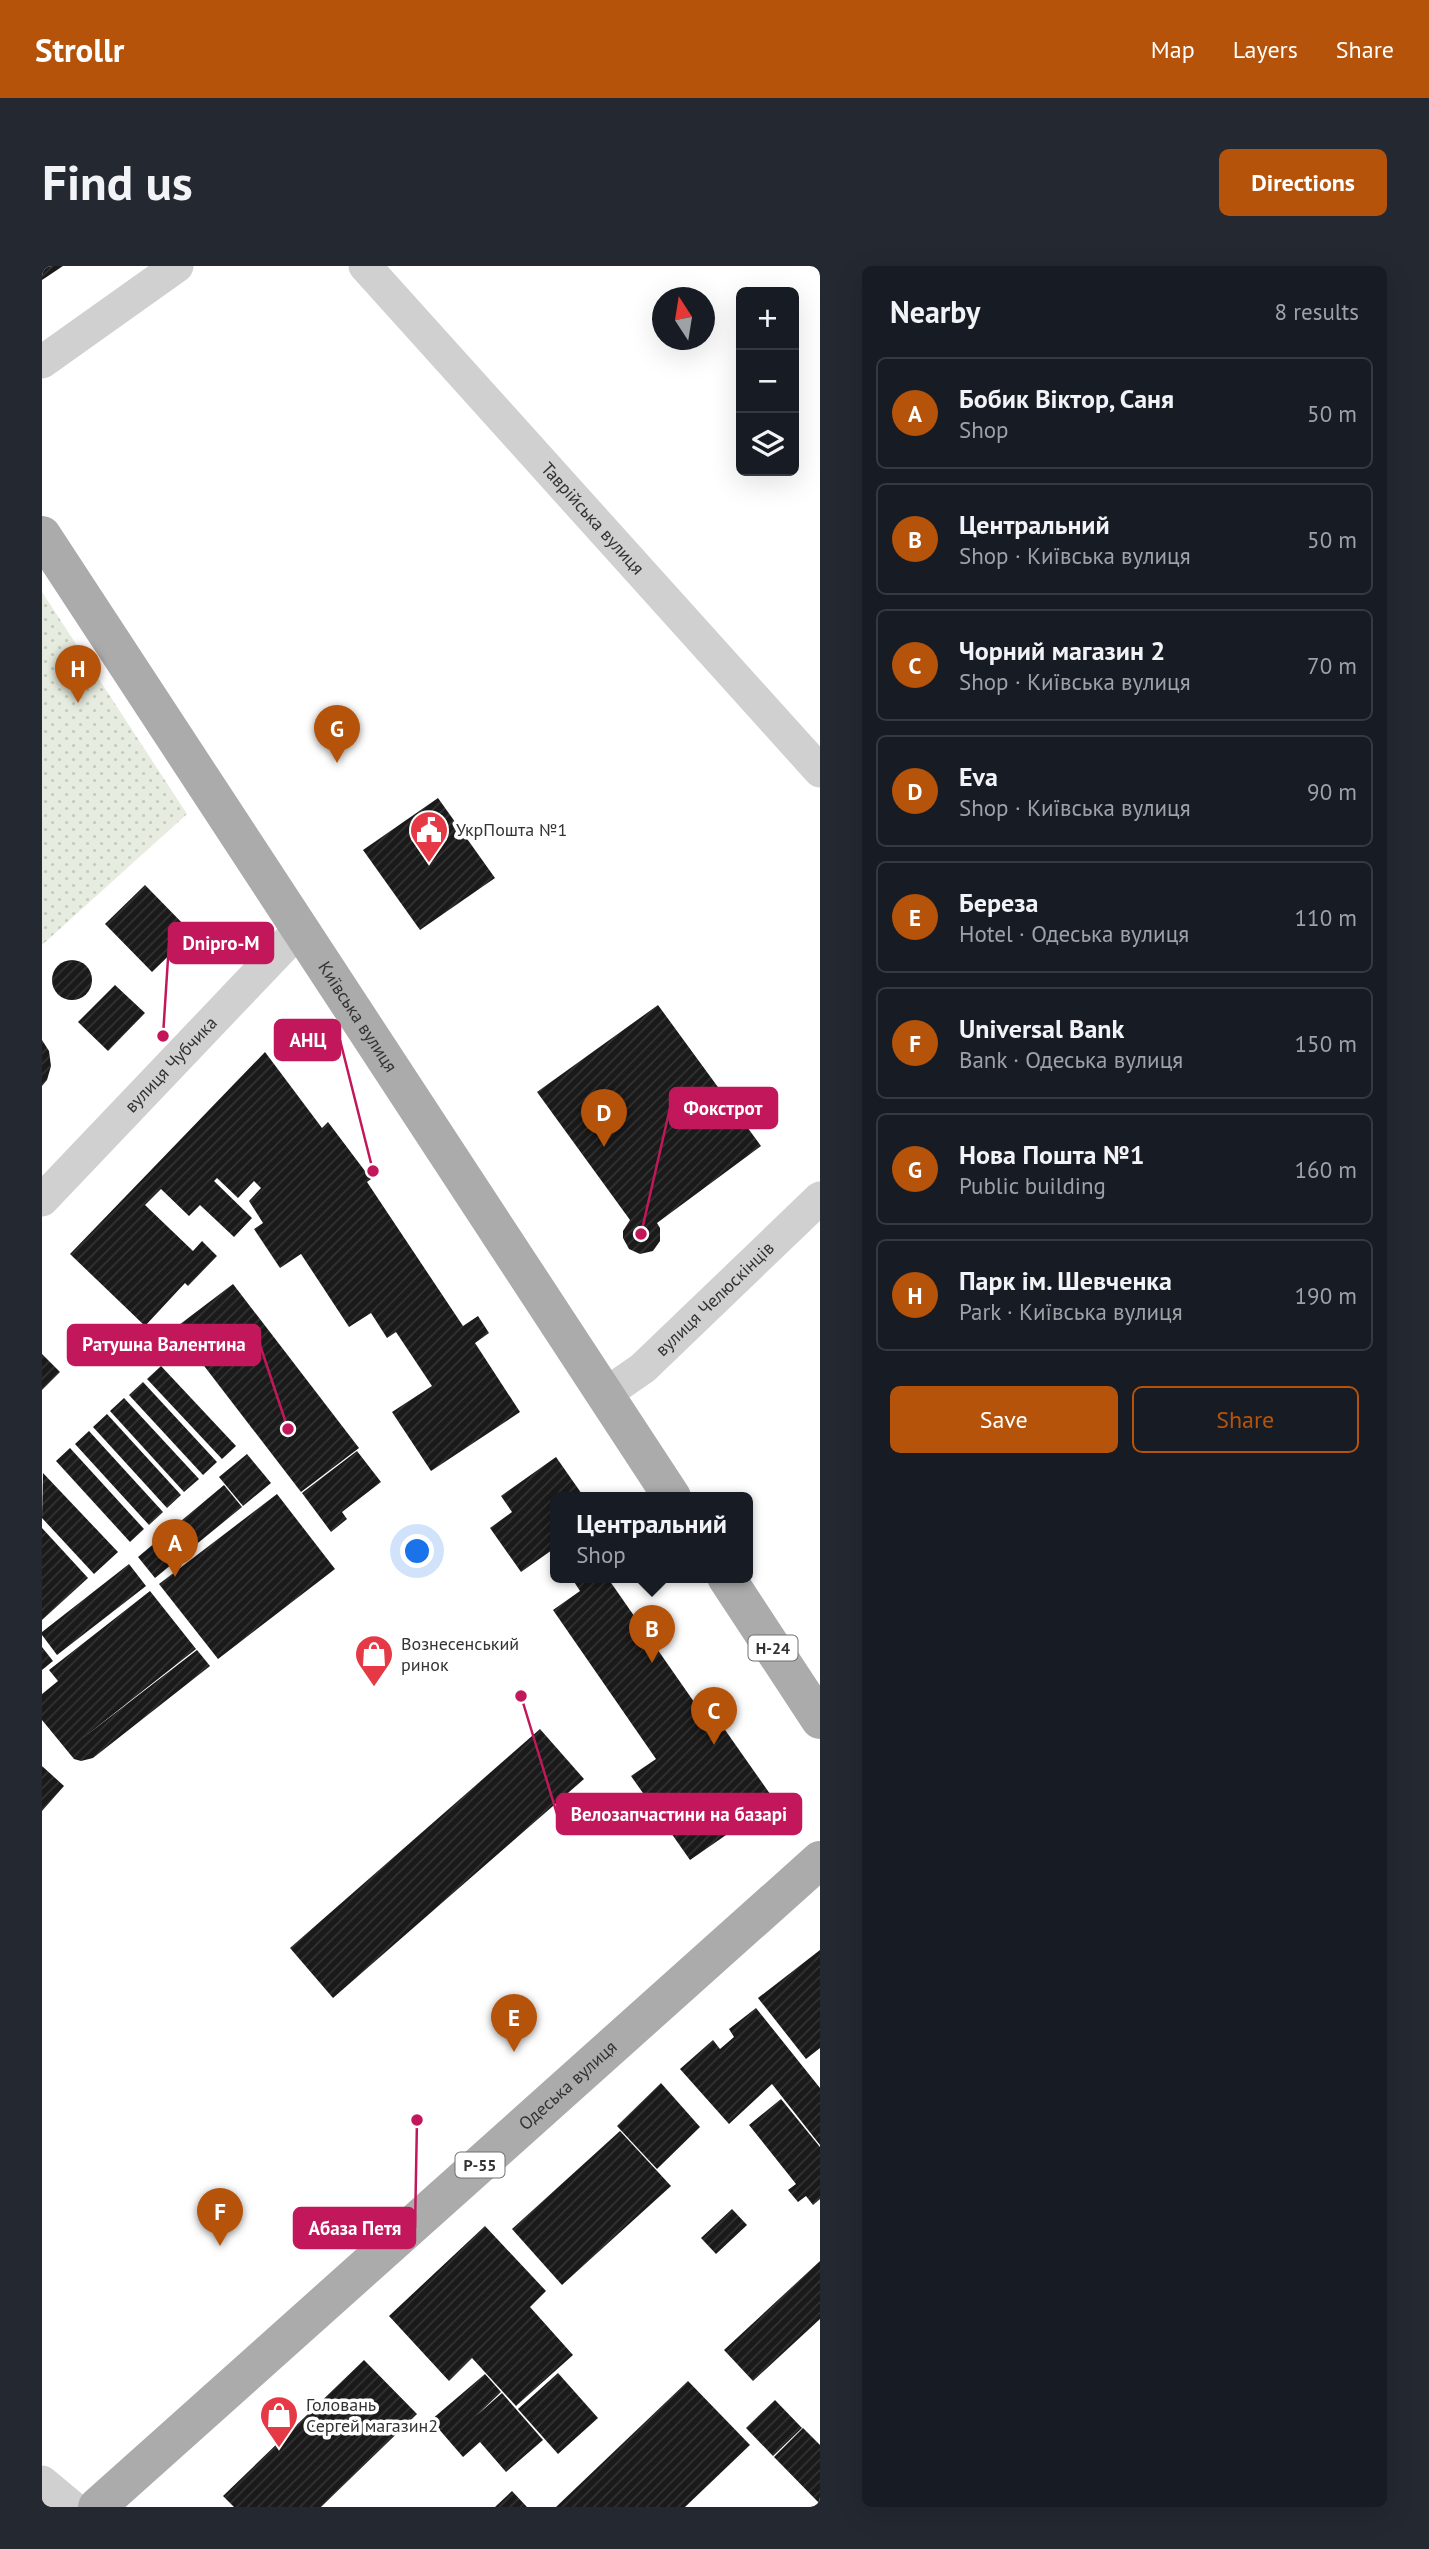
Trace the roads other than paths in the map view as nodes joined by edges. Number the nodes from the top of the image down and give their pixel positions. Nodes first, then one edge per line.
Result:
1 (177, 266) edge
2 (365, 266) edge
3 (42, 362) edge
4 (42, 535) edge
5 (820, 771) edge
6 (301, 928) junction
7 (820, 1198) edge
8 (42, 1200) edge
9 (604, 1395) junction
10 (670, 1492) edge
11 (730, 1583) edge
12 (820, 1720) edge
13 (820, 1860) edge
14 (42, 2482) edge
15 (72, 2507) edge
16 (97, 2507) edge

1 - 3 street
2 - 5 street, Таврійська вулиця
4 - 6 main road, Київська вулиця
6 - 8 street, вулиця Чубчика
6 - 9 main road, Київська вулиця
7 - 9 street, вулиця Челюскінців
9 - 10 main road, Київська вулиця
11 - 12 main road, Н-24
13 - 16 main road, Одеська вулиця / Р-55
14 - 15 street

